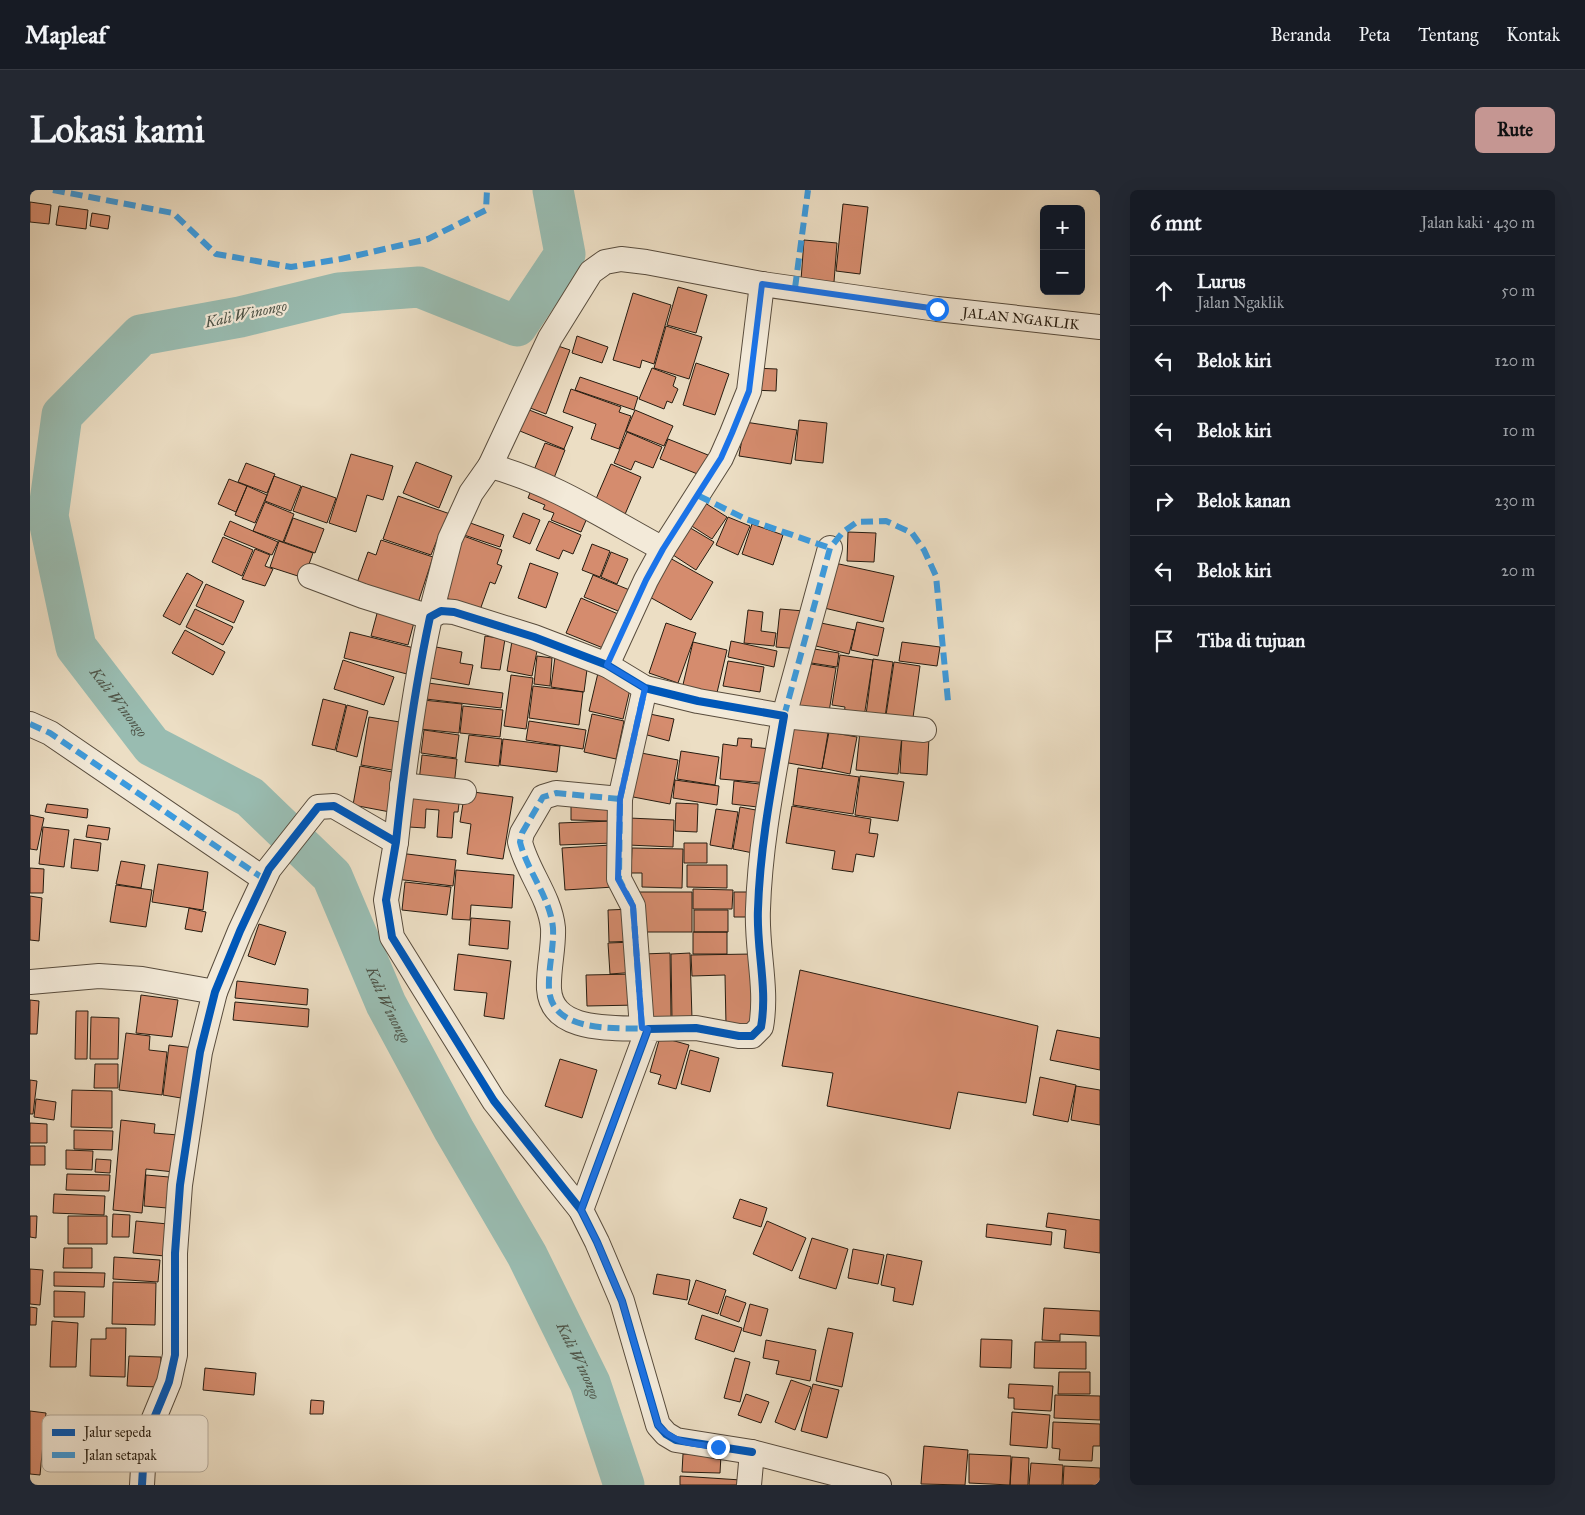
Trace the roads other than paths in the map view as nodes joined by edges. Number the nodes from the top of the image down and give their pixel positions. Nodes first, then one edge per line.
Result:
1 (762, 284) junction
2 (1100, 328) edge
3 (490, 466) junction
4 (830, 548) dead end
5 (663, 549) junction
6 (310, 576) dead end
7 (430, 617) junction
8 (607, 665) junction
9 (645, 688) junction
10 (784, 716) junction
11 (30, 724) edge
12 (924, 730) dead end
13 (402, 785) junction
14 (464, 792) dead end
15 (620, 799) junction
16 (396, 842) junction
17 (266, 874) junction
18 (30, 982) edge
19 (215, 992) junction
20 (645, 1029) junction
21 (581, 1210) junction
22 (155, 1415) edge
23 (752, 1452) junction
24 (143, 1472) edge
25 (142, 1485) edge
26 (749, 1485) edge
27 (879, 1485) edge

1 - 2 street, JALAN NGAKLIK
1 - 3 street, JALAN NGAKLIK
1 - 5 street
3 - 5 street
3 - 7 street, JALAN NGAKLIK
4 - 10 street
5 - 8 street
6 - 7 street
7 - 8 street
7 - 13 street, JALAN NGAKLIK
8 - 9 street
9 - 10 street
9 - 15 street
10 - 12 street
10 - 20 street
11 - 17 street
13 - 14 street
13 - 16 street, JALAN NGAKLIK
15 - 20 street
15 - 20 street
16 - 17 street
16 - 21 street, JALAN NGAKLIK
17 - 19 street
18 - 19 street
19 - 22 street
20 - 21 street
21 - 23 street, JALAN NGAKLIK
23 - 26 street
23 - 27 street, JALAN NGAKLIK
24 - 25 street

